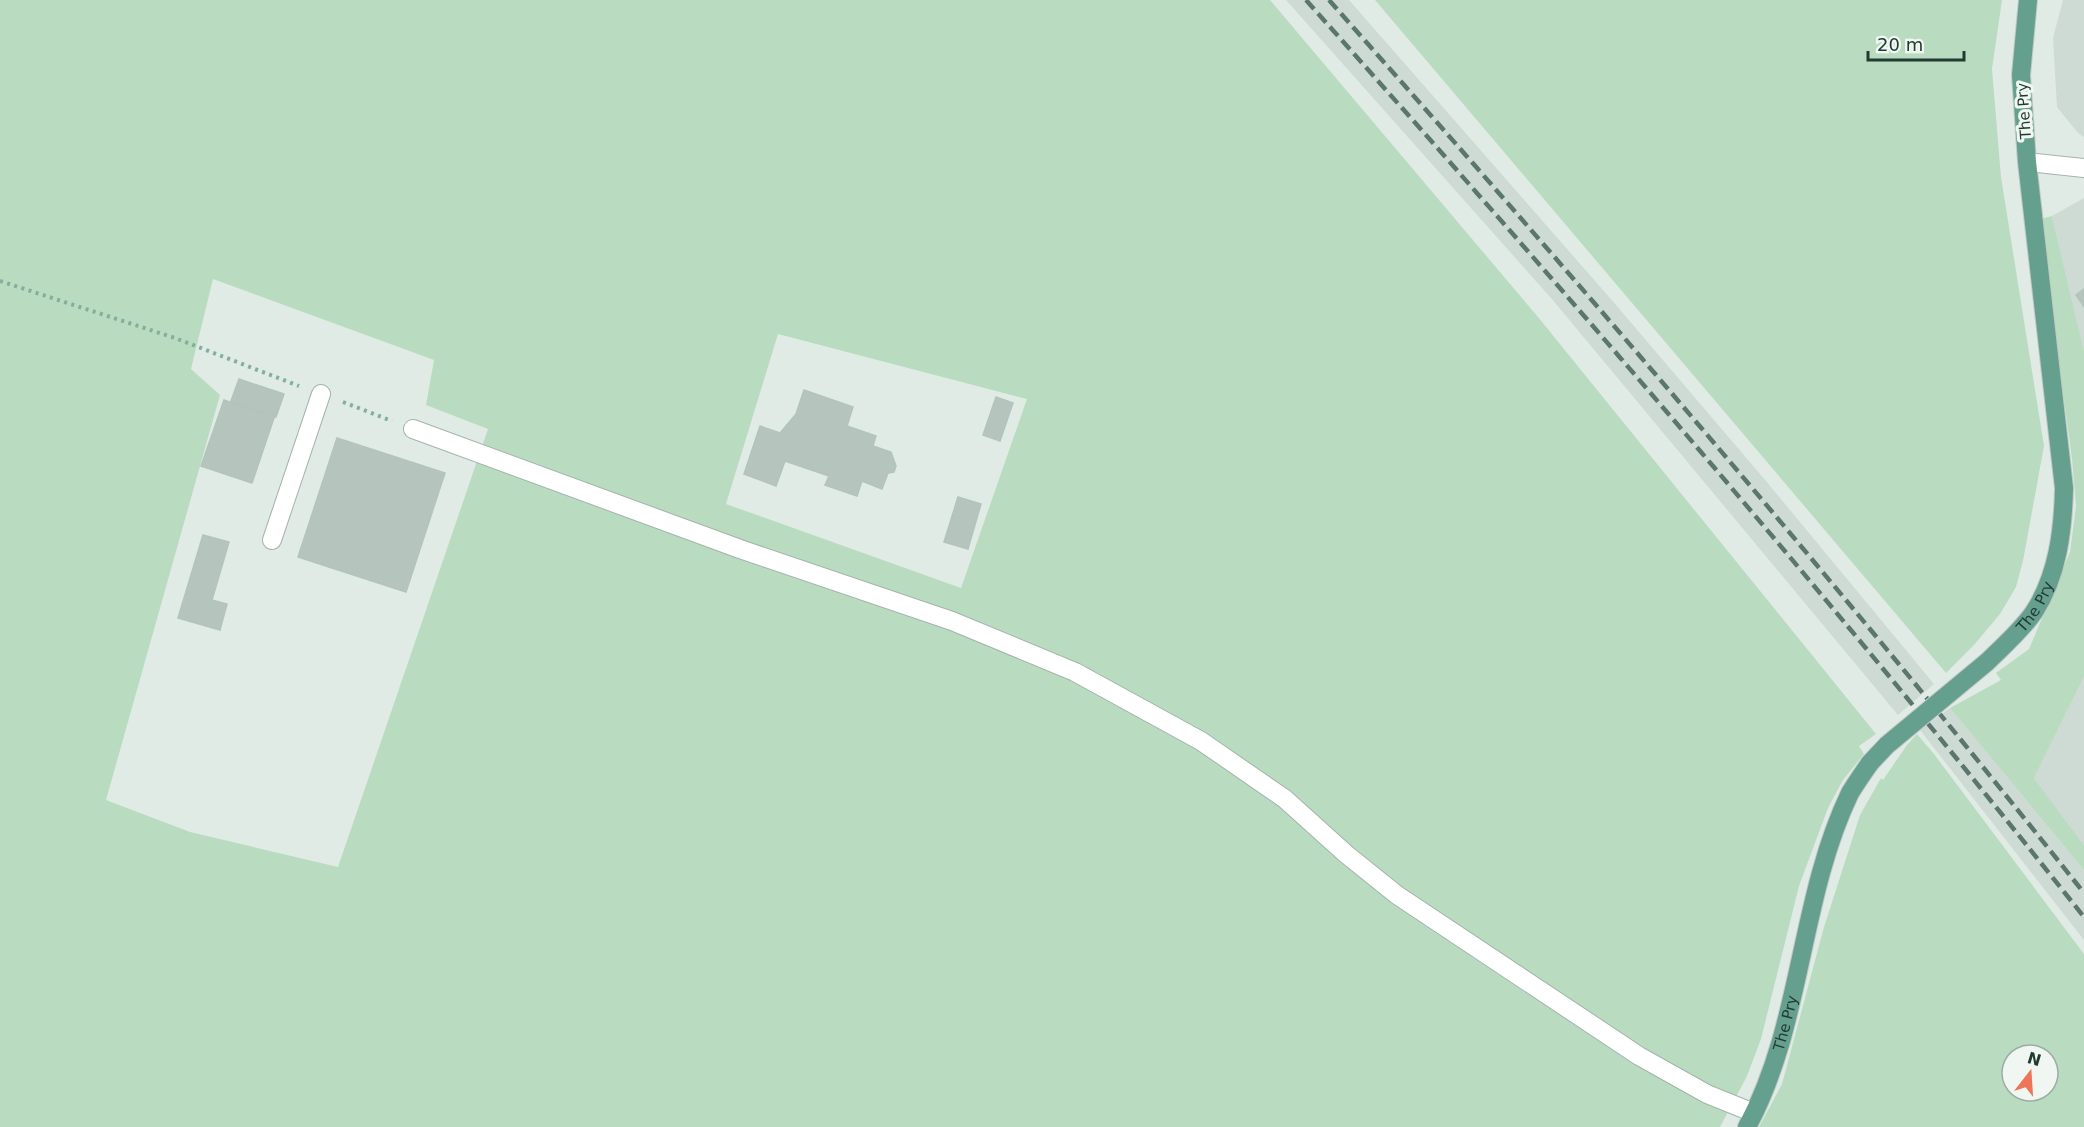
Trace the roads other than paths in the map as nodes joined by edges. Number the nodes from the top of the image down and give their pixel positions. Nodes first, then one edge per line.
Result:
1 (2028, 0) edge
2 (2027, 162) junction
3 (2084, 168) edge
4 (321, 394) road end
5 (413, 429) road end
6 (272, 540) dead end
7 (1750, 1120) edge

1 - 2 main road, The Pry
2 - 3 lane
2 - 7 main road, The Pry, bridge
4 - 6 lane
5 - 7 lane

